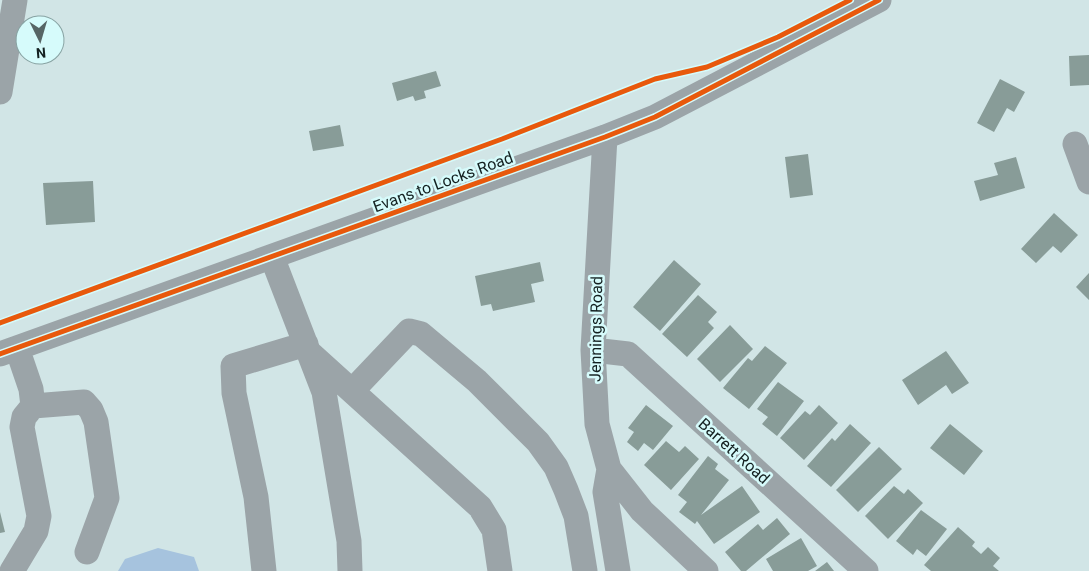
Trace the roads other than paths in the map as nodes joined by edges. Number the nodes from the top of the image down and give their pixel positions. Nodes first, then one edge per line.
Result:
1 (15, 0) edge
2 (878, 0) edge
3 (0, 92) edge
4 (605, 137) junction
5 (1075, 144) dead end
6 (1089, 182) edge
7 (272, 257) junction
8 (307, 348) junction
9 (593, 350) junction
10 (8, 351) edge
11 (352, 391) junction
12 (33, 406) junction
13 (609, 469) junction
14 (87, 552) dead end
15 (12, 571) edge
16 (264, 571) edge
17 (350, 571) edge
18 (500, 571) edge
19 (585, 571) edge
20 (618, 571) edge
21 (706, 571) edge
22 (866, 571) edge

1 - 3 street
2 - 4 street, Evans to Locks Road
4 - 7 street, Evans to Locks Road
4 - 9 street, Jennings Road
5 - 6 street
7 - 8 street
7 - 10 street, Evans to Locks Road
8 - 11 street
8 - 16 street
8 - 17 street
9 - 13 street, Jennings Road
9 - 22 street, Barrett Road
10 - 12 street
11 - 18 street
11 - 19 street
12 - 14 street
12 - 15 street
13 - 20 street
13 - 21 street, Jennings Road

